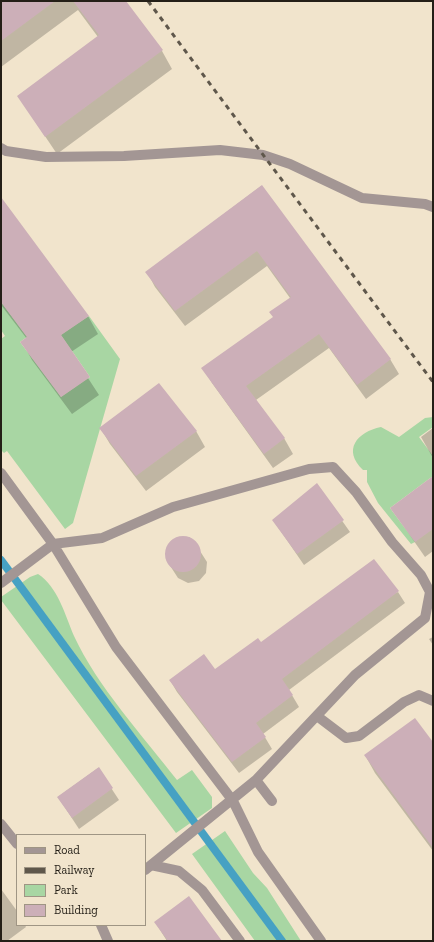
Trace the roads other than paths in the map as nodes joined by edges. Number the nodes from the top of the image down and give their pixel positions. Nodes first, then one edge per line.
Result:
1 (1, 148) edge
2 (433, 207) edge
3 (1, 473) edge
4 (53, 544) junction
5 (1, 583) edge
6 (433, 700) edge
7 (317, 716) junction
8 (256, 780) junction
9 (232, 801) junction
10 (272, 801) dead end
11 (1, 824) edge
12 (16, 843) edge
13 (148, 868) edge
14 (101, 926) edge
15 (108, 941) edge
16 (240, 941) edge
17 (321, 941) edge

1 - 2 lane
3 - 4 lane
4 - 5 lane
4 - 7 lane
4 - 9 lane
6 - 7 lane
7 - 8 lane
8 - 9 lane
8 - 10 lane
9 - 13 lane
9 - 17 lane
11 - 12 lane
13 - 16 lane
14 - 15 lane

